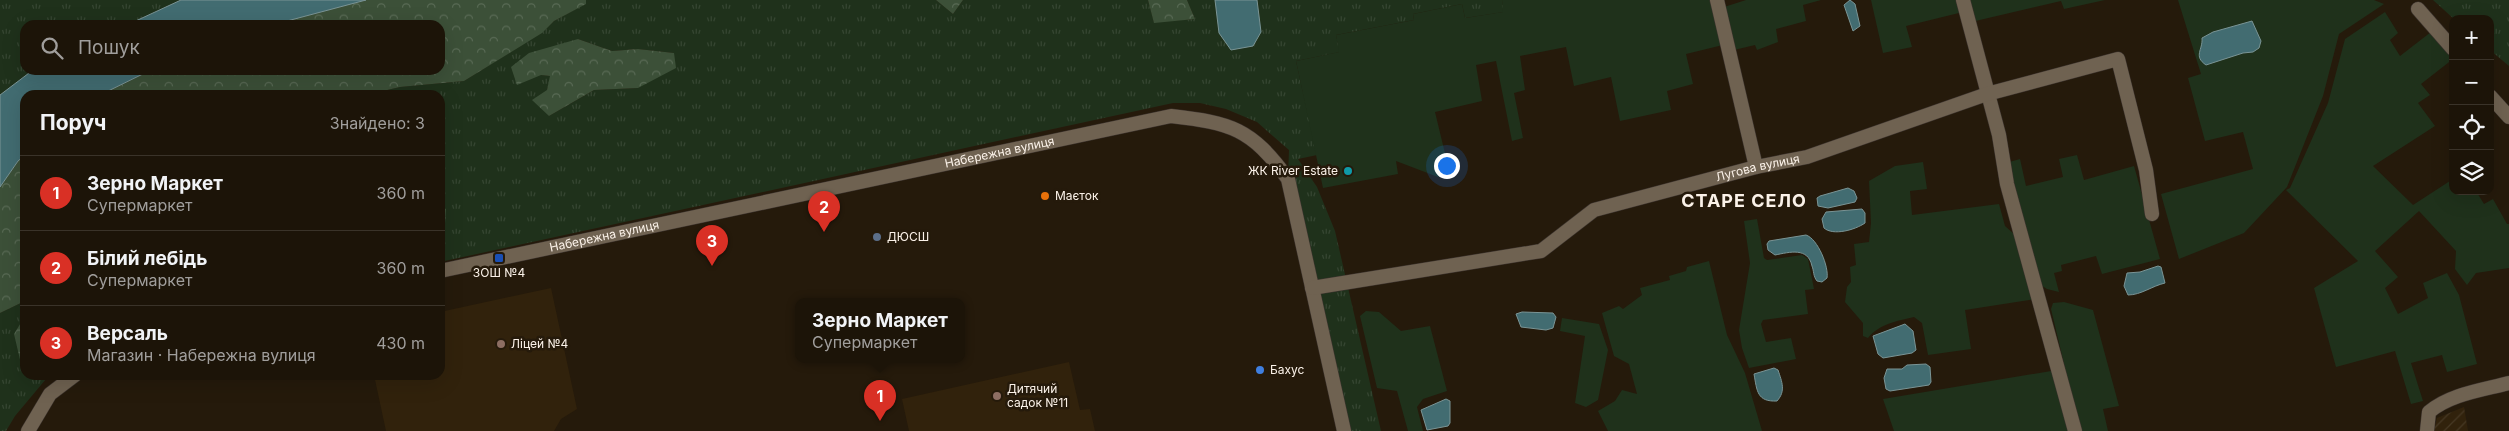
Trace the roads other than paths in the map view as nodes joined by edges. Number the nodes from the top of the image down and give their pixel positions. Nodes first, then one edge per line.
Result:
1 (1717, 0) edge
2 (1963, 0) edge
3 (2418, 9) dead end
4 (2449, 44) edge
5 (1987, 94) junction
6 (2494, 100) edge
7 (2509, 117) edge
8 (1756, 167) junction
9 (2152, 214) dead end
10 (445, 270) edge
11 (1312, 288) junction
12 (68, 380) edge
13 (2509, 383) edge
14 (28, 431) edge
15 (1344, 431) edge
16 (2074, 431) edge
17 (2427, 431) edge

1 - 8 street
2 - 5 street
3 - 4 street
5 - 8 street, Лугова вулиця
5 - 9 street, Лугова вулиця
5 - 16 street
6 - 7 street
8 - 11 street, Лугова вулиця
10 - 11 street, Набережна вулиця
11 - 15 street, Набережна вулиця
12 - 14 street
13 - 17 street

